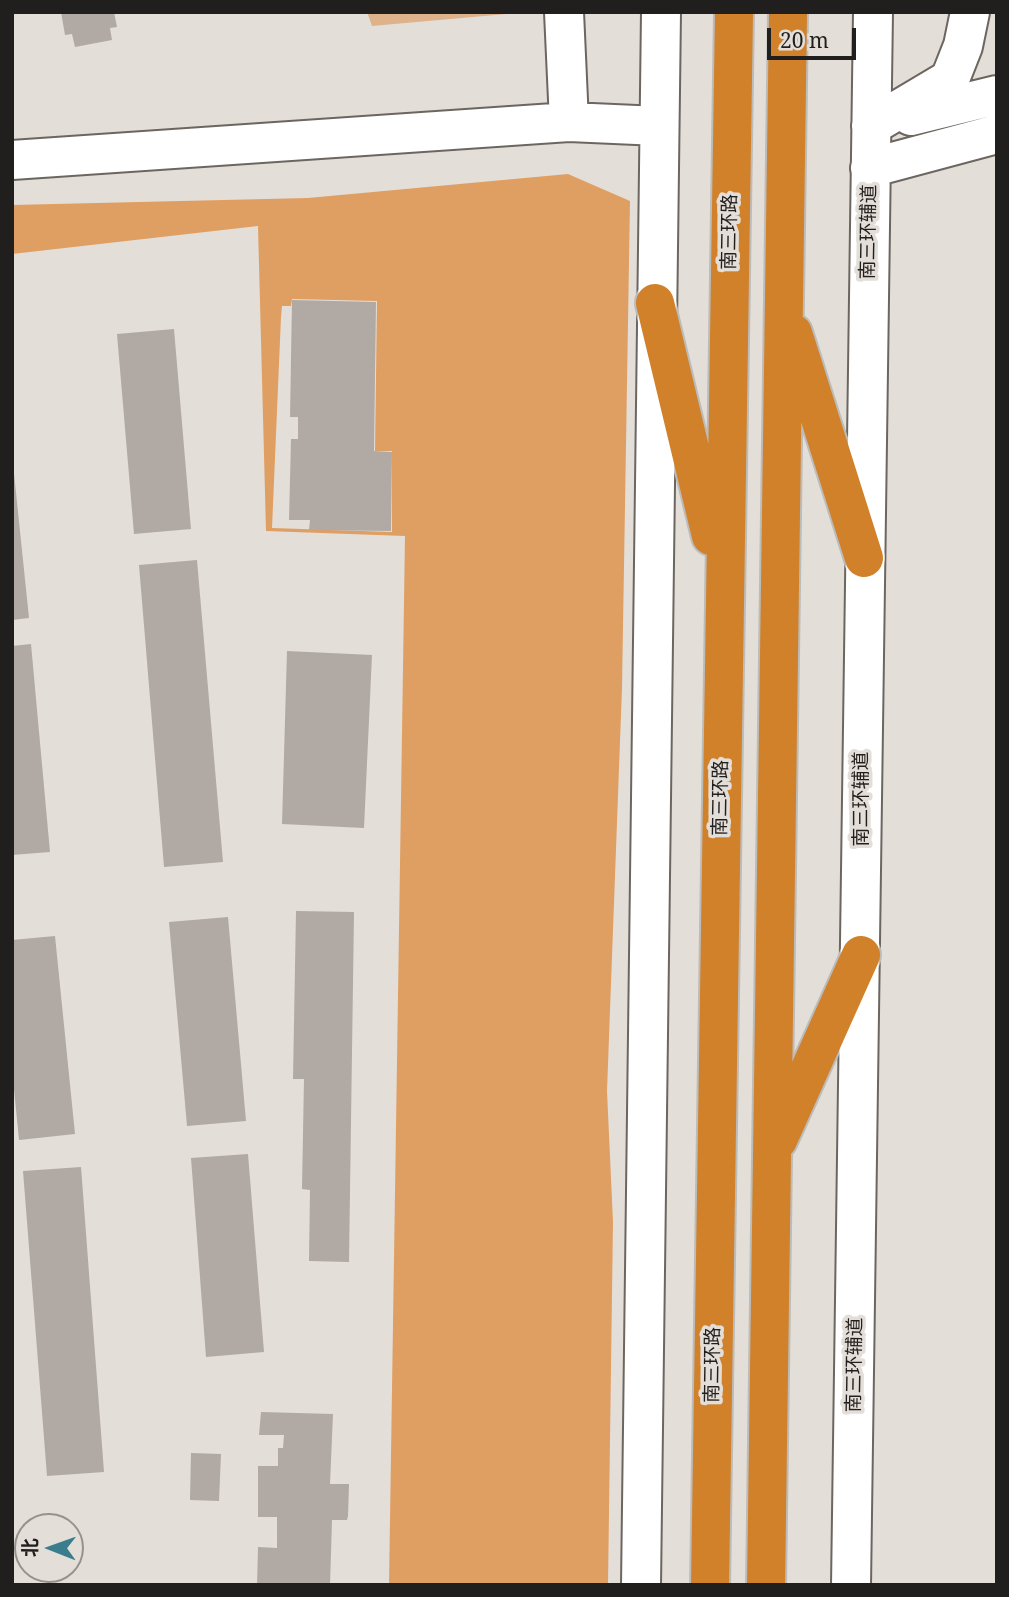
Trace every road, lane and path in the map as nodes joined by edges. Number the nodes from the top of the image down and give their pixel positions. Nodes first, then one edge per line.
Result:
1 (564, 12) edge
2 (661, 12) edge
3 (734, 12) edge
4 (788, 12) edge
5 (873, 12) edge
6 (970, 12) edge
7 (997, 96) edge
8 (569, 122) junction
9 (659, 126) junction
10 (871, 126) junction
11 (997, 134) edge
12 (12, 160) edge
13 (870, 169) junction
14 (783, 301) junction
15 (656, 303) junction
16 (864, 558) junction
17 (724, 590) junction
18 (861, 955) junction
19 (771, 1154) junction
20 (641, 1585) edge
21 (710, 1585) edge
22 (766, 1585) edge
23 (851, 1585) edge

1 - 8 main road
2 - 9 main road
3 - 17 highway, 南三环路
4 - 14 highway
5 - 10 main road, 南三环辅道
6 - 10 main road
7 - 10 main road
8 - 9 main road
8 - 12 main road
9 - 15 main road
10 - 13 main road, 南三环辅道
11 - 13 main road
13 - 16 main road, 南三环辅道
14 - 16 highway
14 - 19 highway
15 - 17 highway
15 - 20 main road
16 - 18 main road, 南三环辅道
17 - 21 highway, 南三环路
18 - 19 highway
18 - 23 main road, 南三环辅道
19 - 22 highway

